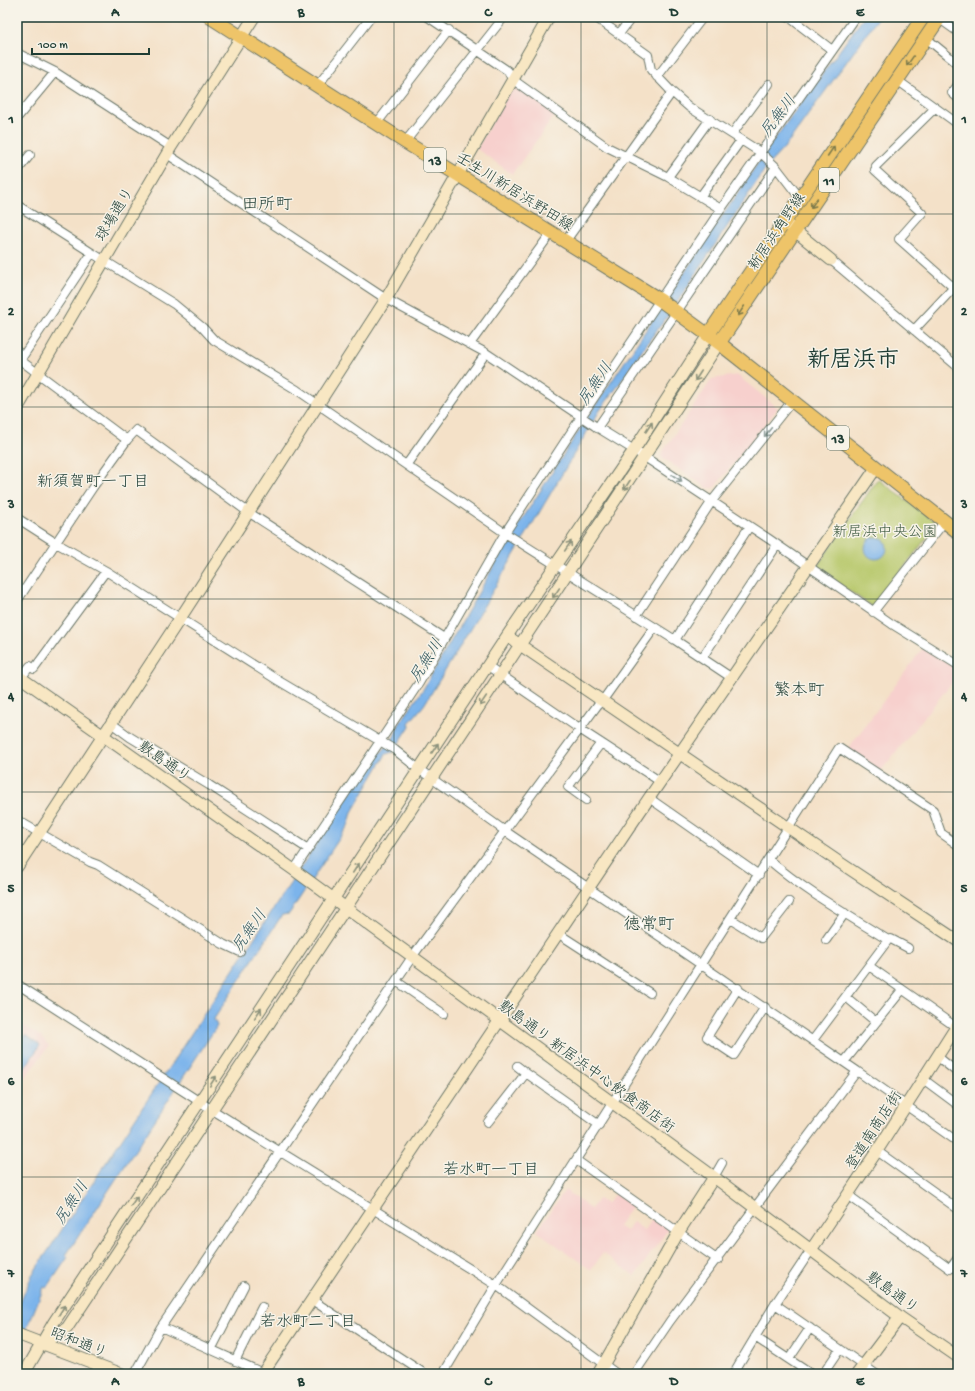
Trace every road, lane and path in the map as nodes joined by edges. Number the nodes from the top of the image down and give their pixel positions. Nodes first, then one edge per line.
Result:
1 (210, 17) edge
2 (254, 17) edge
3 (371, 17) edge
4 (428, 17) edge
5 (504, 17) edge
6 (595, 17) edge
7 (632, 17) edge
8 (703, 17) edge
9 (790, 17) edge
10 (856, 17) edge
11 (939, 17) edge
12 (545, 18) edge
13 (921, 18) edge
14 (449, 30) junction
15 (958, 32) edge
16 (619, 34) junction
17 (241, 37) junction
18 (926, 38) junction
19 (477, 50) junction
20 (832, 50) junction
21 (17, 53) edge
22 (958, 64) edge
23 (54, 72) junction
24 (657, 77) junction
25 (512, 79) junction
26 (897, 80) junction
27 (769, 84) dead end
28 (318, 85) junction
29 (958, 86) edge
30 (672, 92) junction
31 (958, 98) edge
32 (935, 108) junction
33 (17, 118) edge
34 (710, 119) junction
35 (377, 123) junction
36 (958, 124) edge
37 (732, 134) junction
38 (741, 140) junction
39 (406, 142) junction
40 (169, 151) junction
41 (761, 153) junction
42 (30, 155) dead end
43 (626, 157) junction
44 (774, 166) junction
45 (17, 171) edge
46 (457, 173) junction
47 (668, 178) junction
48 (700, 197) junction
49 (800, 198) junction
50 (17, 205) edge
51 (721, 209) junction
52 (783, 223) junction
53 (795, 230) junction
54 (552, 233) junction
55 (566, 242) junction
56 (92, 253) junction
57 (104, 260) junction
58 (831, 260) joint
59 (956, 285) edge
60 (386, 299) junction
61 (661, 301) junction
62 (676, 311) junction
63 (914, 330) junction
64 (708, 335) junction
65 (719, 343) junction
66 (470, 344) junction
67 (486, 353) junction
68 (19, 357) edge
69 (958, 367) edge
70 (37, 374) junction
71 (792, 401) junction
72 (318, 405) junction
73 (17, 409) edge
74 (582, 418) junction
75 (596, 427) junction
76 (127, 440) junction
77 (634, 450) junction
78 (645, 457) junction
79 (407, 464) junction
80 (876, 468) junction
81 (712, 501) junction
82 (248, 512) junction
83 (17, 518) edge
84 (944, 521) junction
85 (750, 527) junction
86 (958, 532) edge
87 (507, 534) junction
88 (56, 543) junction
89 (777, 545) junction
90 (556, 564) junction
91 (808, 566) junction
92 (106, 570) junction
93 (570, 573) junction
94 (17, 601) edge
95 (873, 612) junction
96 (636, 616) junction
97 (181, 617) junction
98 (655, 627) junction
99 (507, 636) junction
100 (444, 638) junction
101 (675, 640) junction
102 (520, 645) junction
103 (702, 658) junction
104 (958, 665) edge
105 (488, 666) junction
106 (501, 674) junction
107 (19, 676) edge
108 (732, 678) junction
109 (603, 700) junction
110 (111, 723) junction
111 (581, 730) junction
112 (104, 736) junction
113 (382, 742) junction
114 (601, 743) junction
115 (680, 754) junction
116 (420, 770) junction
117 (431, 778) junction
118 (661, 782) junction
119 (649, 798) junction
120 (586, 800) dead end
121 (17, 820) edge
122 (788, 828) junction
123 (505, 831) junction
124 (39, 833) junction
125 (958, 845) edge
126 (308, 849) junction
127 (769, 860) junction
128 (17, 867) edge
129 (295, 871) junction
130 (759, 875) junction
131 (590, 888) junction
132 (334, 901) junction
133 (789, 902) dead end
134 (344, 908) junction
135 (845, 913) junction
136 (732, 919) junction
137 (559, 934) junction
138 (826, 940) dead end
139 (888, 940) junction
140 (958, 941) edge
141 (908, 948) dead end
142 (240, 952) dead end
143 (412, 957) junction
144 (702, 964) junction
145 (869, 966) junction
146 (396, 981) junction
147 (17, 984) edge
148 (738, 988) junction
149 (902, 990) junction
150 (650, 992) dead end
151 (846, 996) junction
152 (765, 1007) junction
153 (444, 1014) dead end
154 (499, 1022) junction
155 (876, 1022) junction
156 (957, 1026) edge
157 (813, 1040) junction
158 (236, 1045) junction
159 (248, 1054) junction
160 (938, 1057) junction
161 (844, 1062) junction
162 (517, 1066) dead end
163 (857, 1071) junction
164 (526, 1073) junction
165 (958, 1073) edge
166 (923, 1079) junction
167 (200, 1102) junction
168 (613, 1104) junction
169 (907, 1105) junction
170 (958, 1105) edge
171 (211, 1109) junction
172 (488, 1122) dead end
173 (599, 1125) junction
174 (958, 1142) edge
175 (281, 1151) junction
176 (877, 1151) junction
177 (576, 1160) junction
178 (722, 1163) dead end
179 (714, 1177) junction
180 (848, 1195) junction
181 (373, 1209) junction
182 (755, 1209) junction
183 (958, 1209) edge
184 (678, 1233) junction
185 (811, 1250) junction
186 (958, 1258) edge
187 (718, 1260) junction
188 (496, 1285) junction
189 (244, 1286) dead end
190 (312, 1300) junction
191 (775, 1304) junction
192 (262, 1307) dead end
193 (900, 1317) junction
194 (161, 1327) junction
195 (810, 1328) junction
196 (22, 1336) edge
197 (755, 1337) junction
198 (43, 1344) junction
199 (840, 1349) junction
200 (211, 1350) junction
201 (958, 1357) edge
202 (789, 1359) junction
203 (235, 1361) junction
204 (860, 1369) edge
205 (600, 1370) edge
206 (262, 1373) edge
207 (24, 1374) edge
208 (122, 1374) edge
209 (135, 1374) edge
210 (425, 1374) edge
211 (443, 1374) edge
212 (616, 1374) edge
213 (634, 1374) edge
214 (733, 1374) edge
215 (811, 1374) edge
216 (823, 1374) edge
217 (876, 1374) edge

1 - 17 main road, 壬生川新居浜野田線 / 13
2 - 17 street, 球場通り
3 - 28 street
4 - 14 street
5 - 19 street
6 - 16 street
7 - 16 street
8 - 24 street
9 - 20 street
10 - 20 street
11 - 15 street
11 - 18 main road, 新居浜角野線 / 11
12 - 25 street
49 -> 13 main road, 新居浜角野線 / 11
14 - 19 street
14 - 35 street
16 - 24 street
17 - 28 main road, 壬生川新居浜野田線 / 13
17 - 40 street, 球場通り
18 - 22 street
18 -> 26 main road, 新居浜角野線 / 11
19 - 25 street
19 - 39 street
20 - 41 street
21 - 23 street
23 - 33 street
23 - 40 street
24 - 30 street
25 - 43 street
25 - 46 street
26 - 32 street
26 -> 53 main road, 新居浜角野線 / 11
27 - 37 street
28 - 35 main road, 壬生川新居浜野田線 / 13
29 - 31 street
30 - 34 street
30 - 43 street
32 - 36 street
32 - 59 street
34 - 37 street
34 - 47 street
35 - 39 main road, 壬生川新居浜野田線 / 13
37 - 38 street
38 - 41 street
38 - 48 street
39 - 46 main road, 壬生川新居浜野田線 / 13
40 - 57 street, 球場通り
40 - 60 street
41 - 44 street
41 - 51 street
42 - 45 street
43 - 47 street
43 - 55 street
44 - 49 street
44 - 62 street
46 - 54 main road, 壬生川新居浜野田線 / 13
46 - 60 street
47 - 48 street
48 - 51 street
49 - 52 main road, 新居浜角野線 / 11
50 - 56 street
51 - 61 street
52 - 53 street
52 - 64 main road, 新居浜角野線 / 11
53 - 58 street
53 -> 65 main road, 新居浜角野線 / 11
54 - 55 main road, 壬生川新居浜野田線 / 13
54 - 66 street
55 - 61 main road, 壬生川新居浜野田線 / 13
56 - 57 street
56 - 68 street
57 - 70 street, 球場通り
57 - 72 street
58 - 63 street
59 - 63 street
60 - 66 street
60 - 72 street
61 - 62 main road, 13
61 - 74 street
62 - 64 main road, 13
62 - 75 street
63 - 69 street
64 - 65 main road, 13
77 -> 64 street
65 - 71 main road, 13
65 -> 78 street
66 - 67 street
67 - 74 street
67 - 79 street
68 - 70 street
70 - 73 street, 球場通り
70 - 76 street
71 - 80 main road, 13
71 -> 81 street
72 - 79 street
72 - 82 street
74 - 75 street
74 - 87 street
75 - 77 street
76 - 82 street
76 - 88 street
77 - 78 street
90 -> 77 street
78 -> 81 street
78 -> 93 street
79 - 87 street
80 - 84 main road, 13
80 - 91 street
81 - 85 street
81 - 96 street
82 - 97 street
82 - 100 street
83 - 88 street
84 - 86 main road, 13
84 - 95 street
85 - 89 street
85 - 101 street
87 - 90 street
87 - 100 street
88 - 92 street
88 - 94 street
89 - 91 street
89 - 103 street
90 - 93 street
90 - 99 street
91 - 95 street
91 - 108 street
92 - 97 street
92 - 107 street
93 - 96 street
93 -> 102 street
95 - 104 street
96 - 98 street
97 - 110 street
97 - 113 street
98 - 101 street
98 - 109 street
99 - 102 street
99 - 105 street
100 - 113 street
101 - 103 street
102 - 106 street
102 - 109 street
103 - 108 street
105 - 106 street
116 -> 105 street
106 - 111 street
106 -> 117 street
107 - 112 street, 敷島通り
108 - 115 street
109 - 111 street
109 - 115 street
110 - 112 street
110 - 126 street
111 - 114 street
111 - 123 street
112 - 124 street
112 - 129 street, 敷島通り
113 - 116 street
113 - 126 street
114 - 118 street
114 - 120 street
115 - 118 street
115 - 122 street
116 - 117 street
132 -> 116 street
117 - 123 street
117 - 134 street
118 - 119 street
119 - 130 street
119 - 131 street
121 - 124 street
122 - 125 street
122 - 127 street
122 - 140 street
123 - 131 street
123 - 143 street
124 - 128 street
124 - 142 street
126 - 129 street
127 - 130 street
127 - 135 street
129 - 132 street, 敷島通り
130 - 136 street
131 - 137 street
131 - 144 street
132 - 134 street
158 -> 132 street
133 - 136 street
134 - 143 street, 敷島通り 新居浜中心飲食商店街
134 - 159 street
135 - 138 street
135 - 139 street
136 - 144 street
137 - 150 street
137 - 154 street
139 - 141 street
139 - 145 street
143 - 146 street
143 - 154 street, 敷島通り 新居浜中心飲食商店街
144 - 148 street
144 - 168 street
145 - 149 street
145 - 151 street
146 - 153 street
146 - 175 street
147 - 167 street
148 - 152 street
148 - 152 street
149 - 155 street
149 - 156 street
151 - 155 street
151 - 157 street
152 - 157 street
154 - 168 street, 敷島通り 新居浜中心飲食商店街
154 - 181 street
155 - 161 street
156 - 160 street, 登道南商店街
157 - 161 street
158 - 159 street
167 -> 158 street
159 - 171 street
160 - 165 street
160 - 166 street, 登道南商店街
161 - 163 street
162 - 164 street
163 - 169 street
163 - 182 street
164 - 172 street
164 - 173 street
166 - 169 street, 登道南商店街
166 - 170 street
167 - 171 street
198 -> 167 street
168 - 173 street
168 - 179 street, 敷島通り 新居浜中心飲食商店街
169 - 174 street
169 - 176 street, 登道南商店街
171 - 175 street
171 - 198 street
173 - 177 street
175 - 181 street
175 - 194 street
176 - 180 street, 登道南商店街
176 - 183 street
177 - 184 street
177 - 188 street
178 - 179 street
179 - 182 street, 敷島通り 新居浜中心飲食商店街
179 - 184 street
180 - 185 street, 登道南商店街
180 - 186 street
181 - 188 street
181 - 190 street
182 - 185 street, 敷島通り 新居浜中心飲食商店街
182 - 187 street
184 - 187 street
184 - 205 street
185 - 191 street
185 - 193 street, 敷島通り
187 - 213 street
188 - 205 street
188 - 211 street
189 - 200 street
190 - 206 street
190 - 210 street
191 - 195 street
191 - 197 street
192 - 203 street
193 - 201 street, 敷島通り
193 - 204 street
194 - 200 street
194 - 209 street
195 - 199 street
195 - 202 street
196 - 198 street, 昭和通り
197 - 202 street
197 - 214 street
198 - 207 street
198 - 208 street, 昭和通り
199 - 204 street
199 - 216 street
200 - 203 street
202 - 215 street
203 - 206 street
204 - 217 street
205 - 212 street

